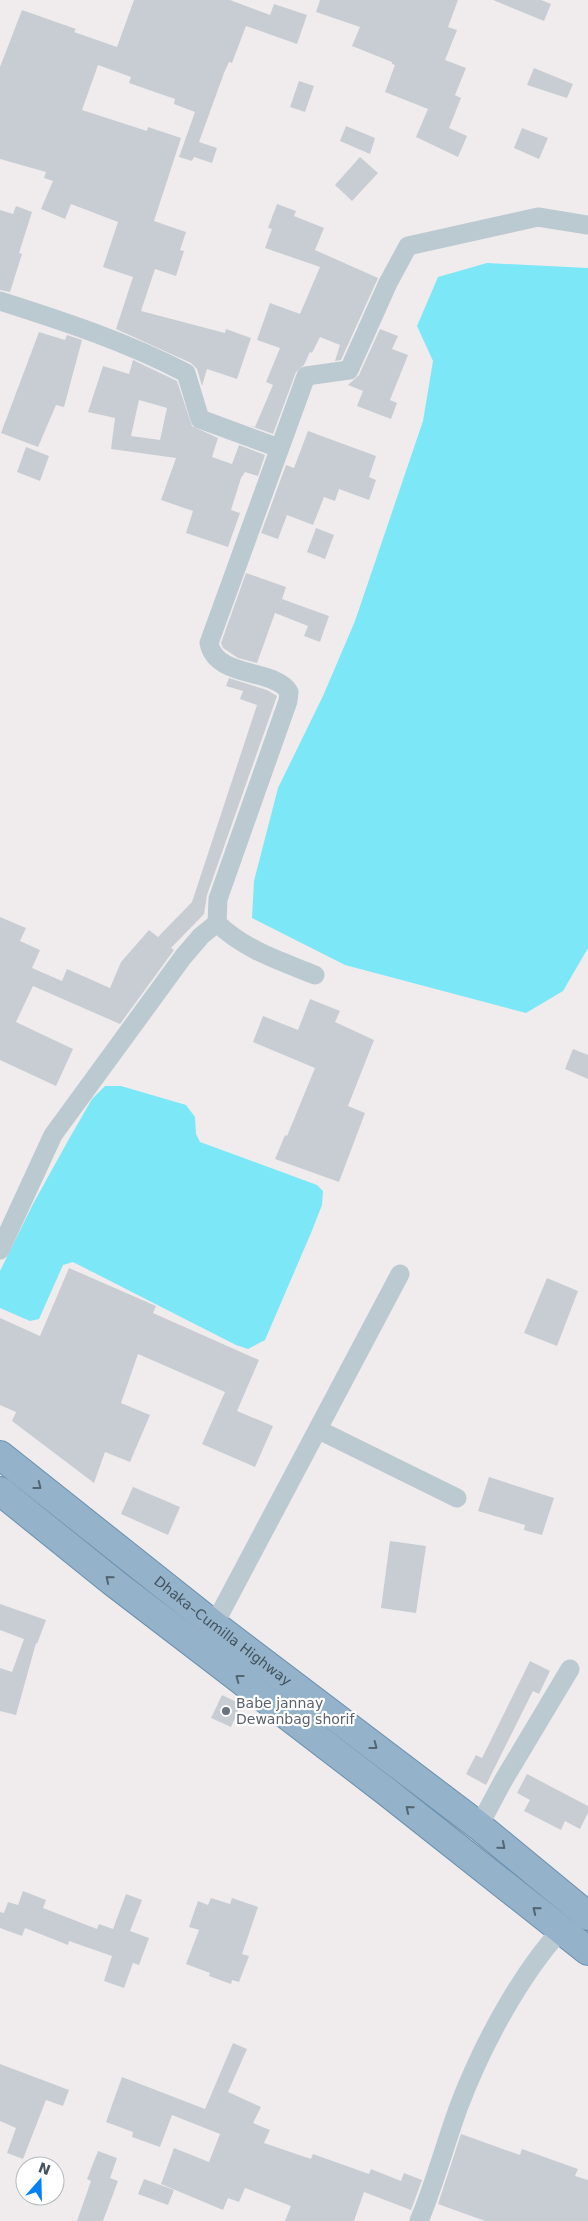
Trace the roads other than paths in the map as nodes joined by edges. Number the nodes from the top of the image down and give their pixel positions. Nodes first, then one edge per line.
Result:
1 (588, 224) edge
2 (0, 301) edge
3 (279, 448) junction
4 (216, 923) junction
5 (315, 975) dead end
6 (0, 1250) edge
7 (400, 1274) dead end
8 (319, 1430) junction
9 (0, 1455) edge
10 (0, 1491) edge
11 (457, 1498) dead end
12 (214, 1625) junction
13 (570, 1669) dead end
14 (479, 1826) junction
15 (588, 1916) edge
16 (561, 1930) junction
17 (588, 1951) edge
18 (419, 2221) edge

1 - 3 street
2 - 3 street
3 - 4 street
4 - 5 street
4 - 6 street
7 - 8 street
8 - 11 street
8 - 12 street
9 -> 12 highway, Dhaka–Cumilla Highway
16 -> 10 highway, Dhaka–Cumilla Highway
12 -> 14 highway, Dhaka–Cumilla Highway
13 - 14 street
14 -> 15 highway, Dhaka–Cumilla Highway
16 - 17 highway, Dhaka–Cumilla Highway
16 - 18 street

